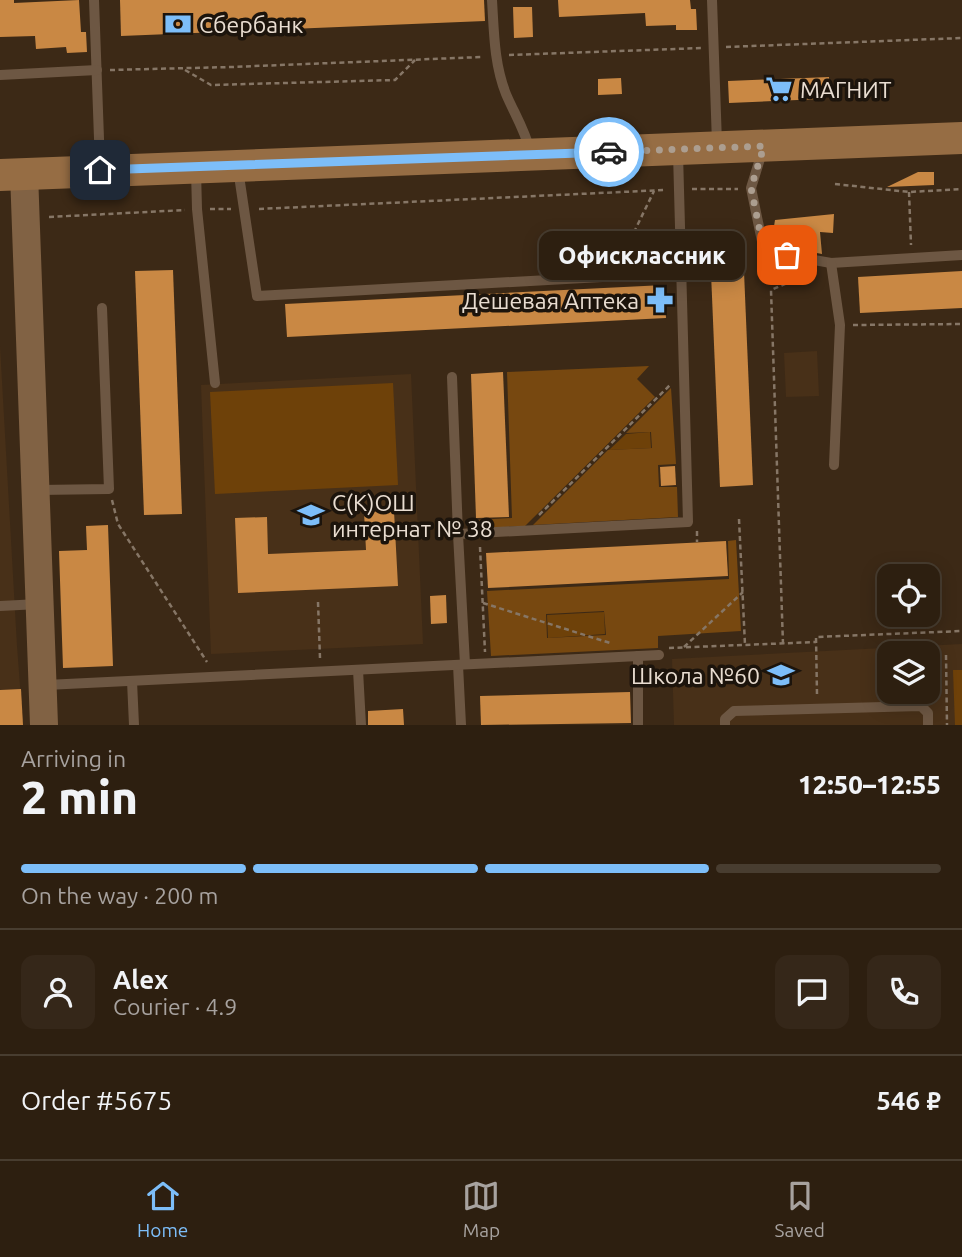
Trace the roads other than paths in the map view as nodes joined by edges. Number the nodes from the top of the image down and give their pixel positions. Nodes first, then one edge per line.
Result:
1 (94, 0) edge
2 (492, 0) edge
3 (712, 0) edge
4 (97, 70) junction
5 (0, 75) edge
6 (962, 138) edge
7 (764, 146) junction
8 (718, 148) junction
9 (677, 150) junction
10 (531, 154) junction
11 (237, 166) junction
12 (196, 168) junction
13 (100, 170) junction
14 (12, 174) edge
15 (962, 255) edge
16 (831, 263) junction
17 (638, 275) road end
18 (102, 308) dead end
19 (452, 377) dead end
20 (215, 383) dead end
21 (834, 465) dead end
22 (35, 490) junction
23 (458, 534) junction
24 (39, 604) junction
25 (0, 606) edge
26 (659, 655) road end
27 (638, 656) junction
28 (462, 665) junction
29 (358, 670) junction
30 (132, 681) junction
31 (42, 685) junction
32 (44, 725) edge
33 (134, 725) edge
34 (361, 725) edge
35 (461, 725) edge
36 (638, 725) edge
37 (725, 725) edge
38 (928, 725) edge

1 - 4 lane
2 - 10 lane
3 - 8 lane
4 - 5 lane
4 - 13 lane
6 - 7 main road
7 - 8 main road
7 - 16 lane
8 - 9 main road
9 - 10 main road
9 - 23 lane
10 - 11 main road
11 - 12 main road
11 - 17 lane
12 - 13 main road
12 - 20 lane
13 - 14 main road
14 - 22 street
15 - 16 lane
16 - 21 lane
18 - 22 lane
19 - 23 lane
22 - 24 street
23 - 28 lane
24 - 25 lane
24 - 31 street
26 - 27 lane
27 - 28 lane
27 - 36 lane
28 - 29 lane
28 - 35 lane
29 - 30 lane
29 - 34 lane
30 - 31 lane
30 - 33 lane
31 - 32 street
37 - 38 lane

